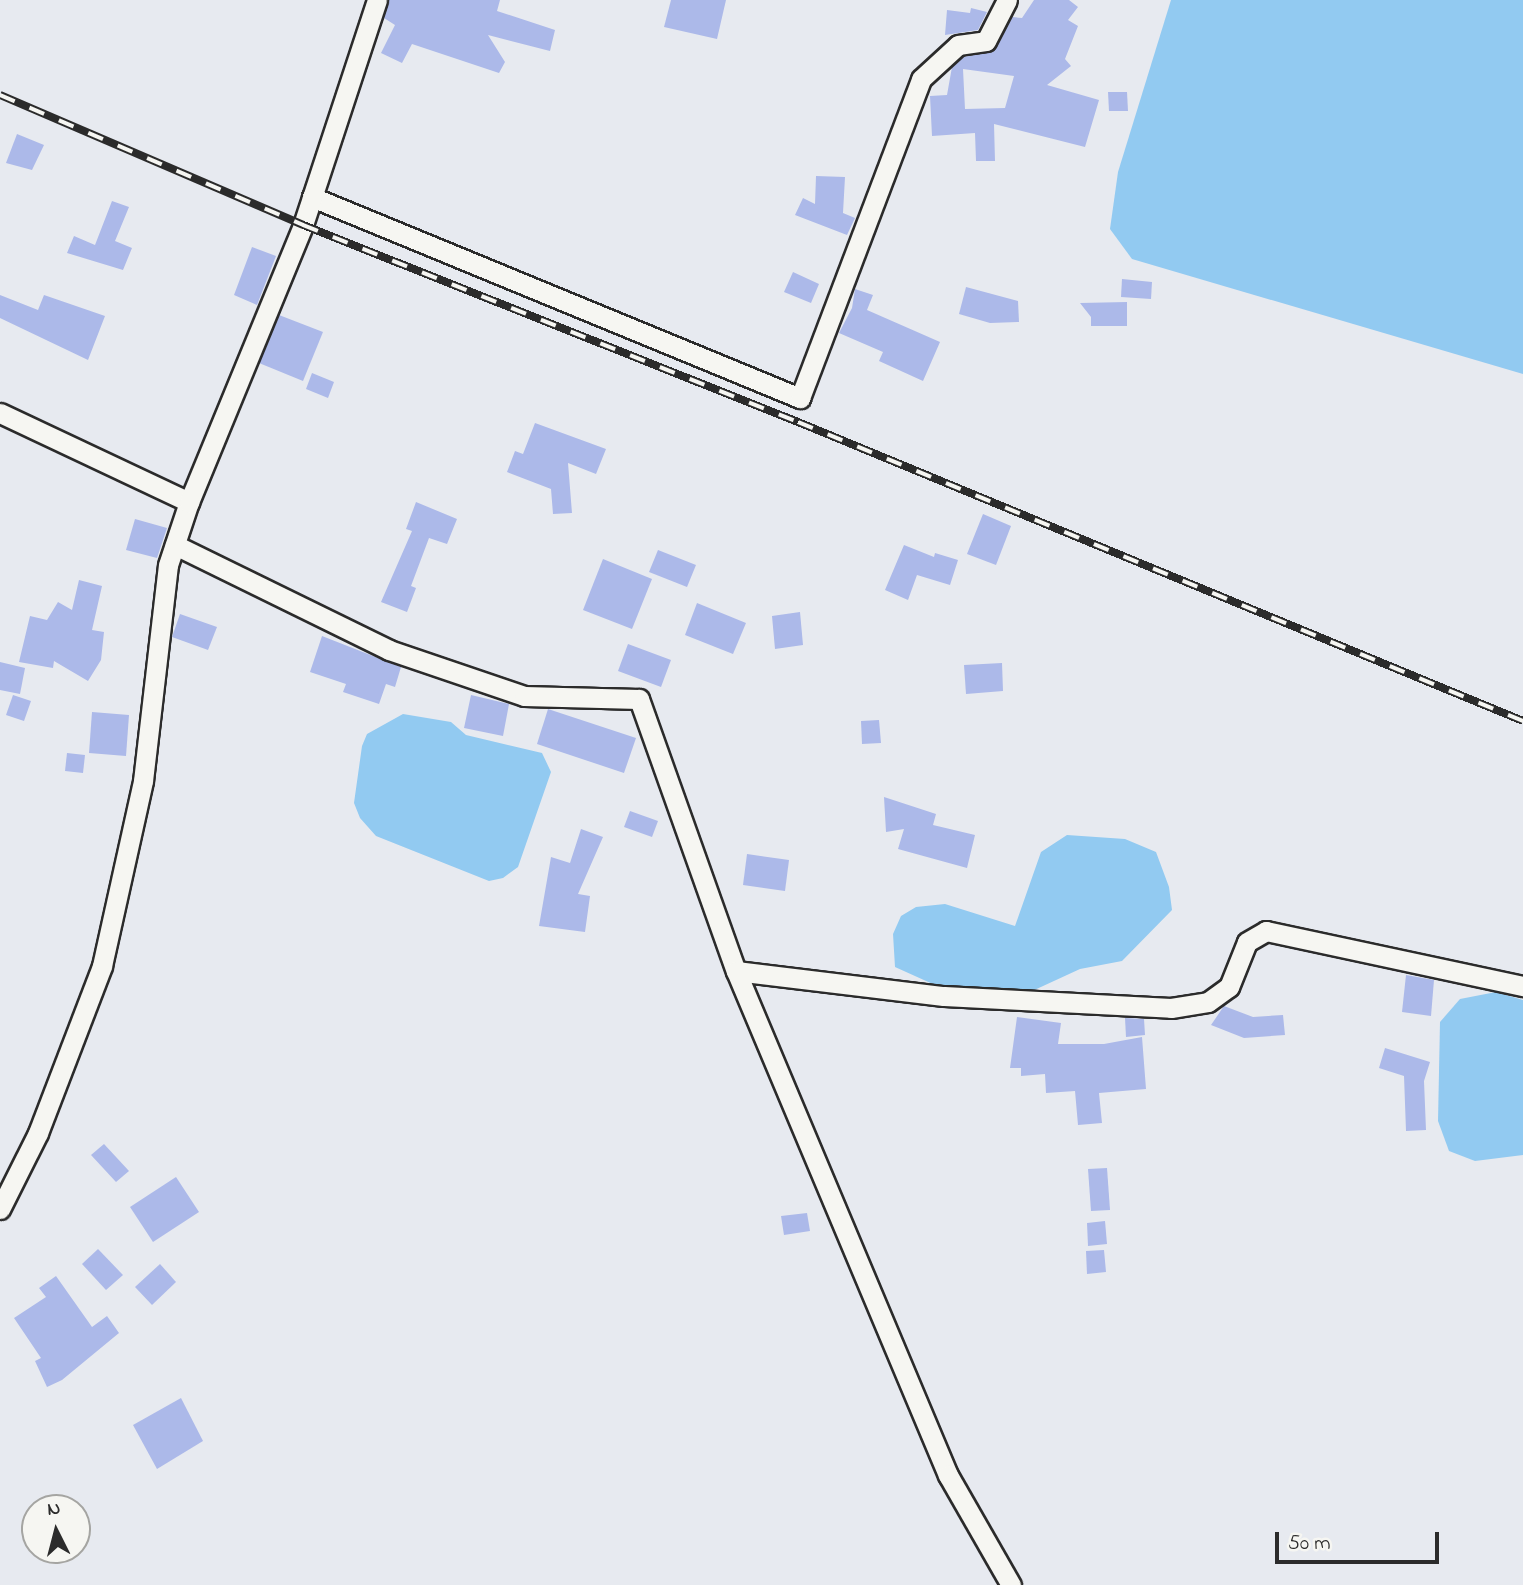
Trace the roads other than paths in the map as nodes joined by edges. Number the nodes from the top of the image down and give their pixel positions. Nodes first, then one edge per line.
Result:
1 (377, 0) edge
2 (1007, 0) edge
3 (312, 197) junction
4 (0, 413) edge
5 (189, 502) junction
6 (175, 545) junction
7 (736, 971) junction
8 (1523, 986) edge
9 (0, 1209) edge
10 (1011, 1585) edge

1 - 3 street
2 - 3 street
3 - 5 street
4 - 5 street
5 - 6 street
6 - 7 street
6 - 9 street
7 - 8 street
7 - 10 street

